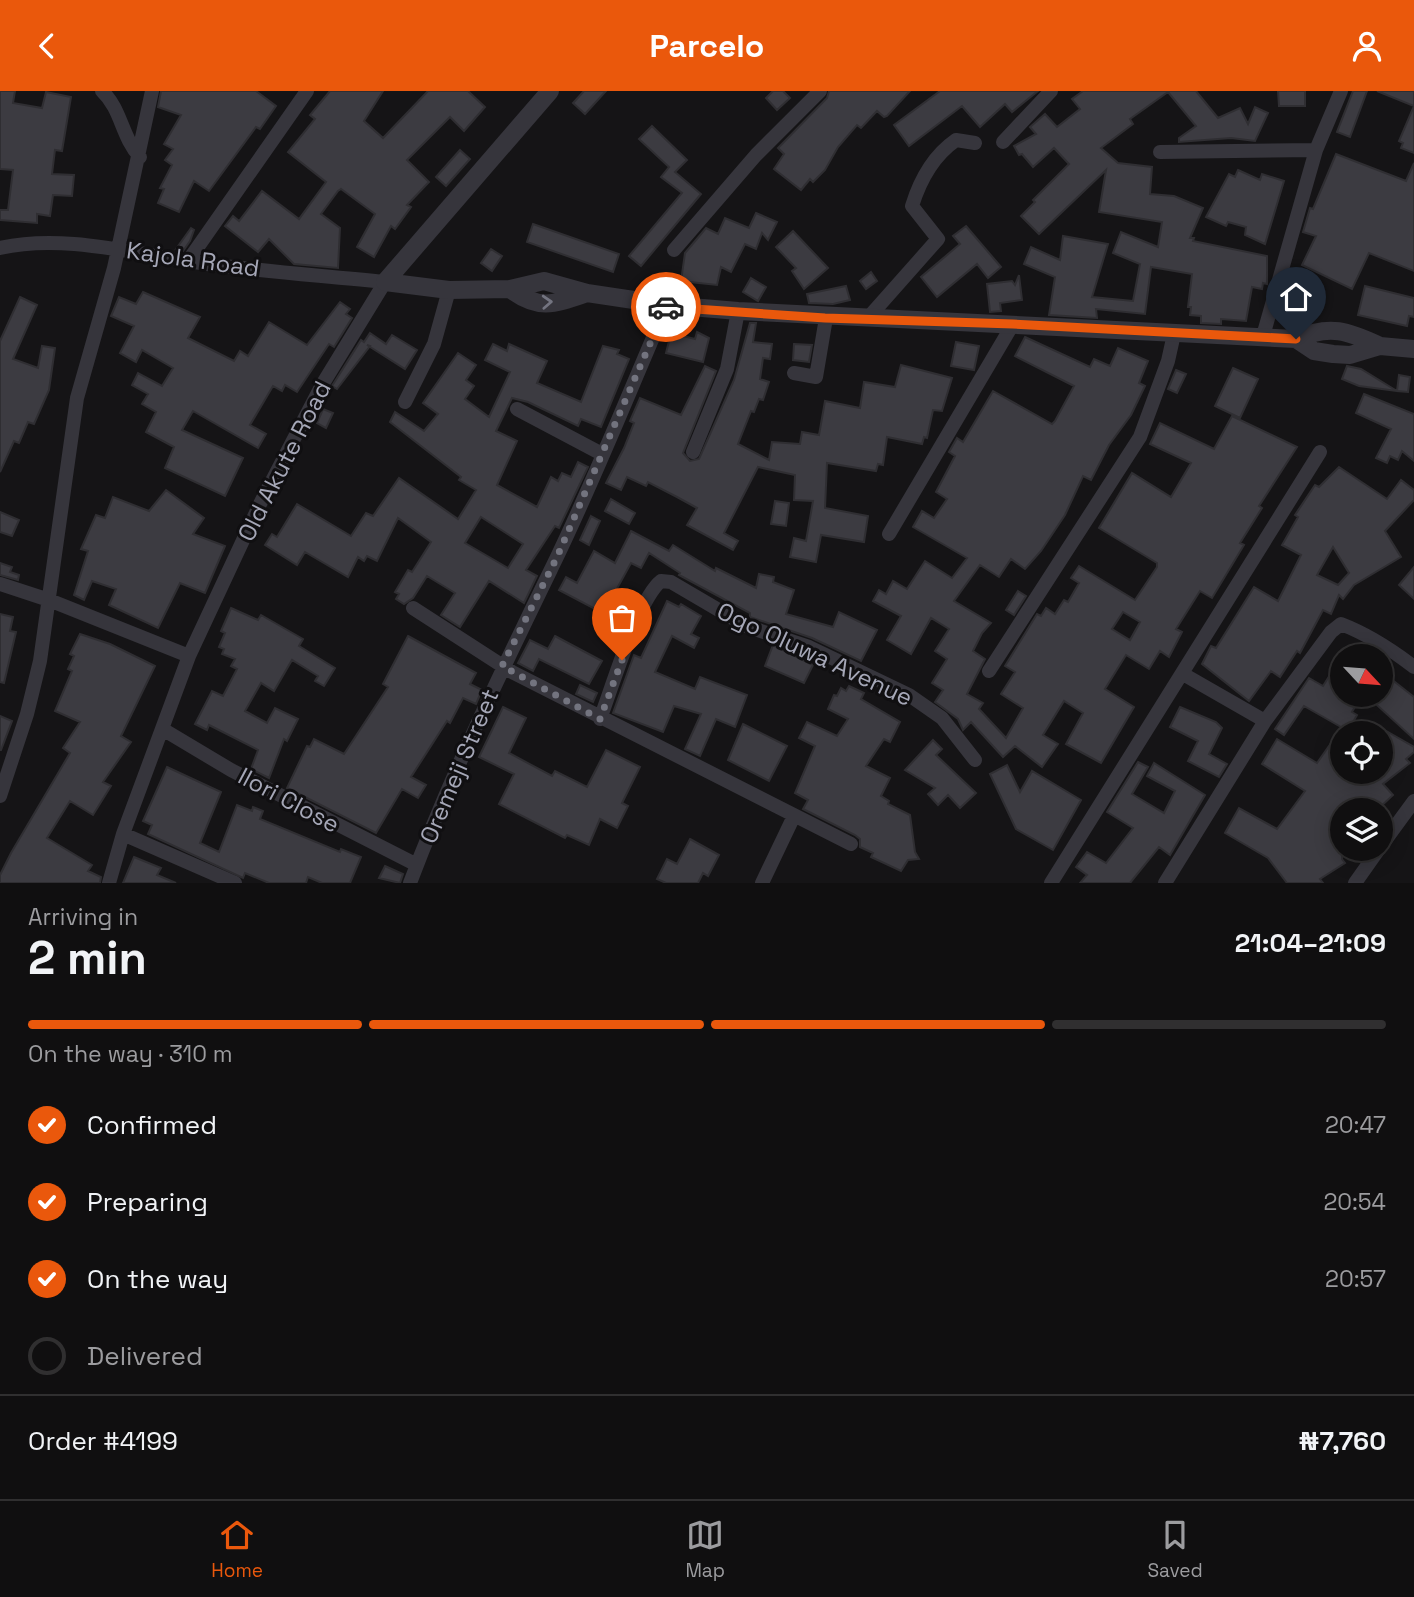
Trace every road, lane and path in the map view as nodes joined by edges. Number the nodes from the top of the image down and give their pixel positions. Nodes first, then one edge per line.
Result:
1 (102, 91) edge
2 (152, 91) edge
3 (307, 91) edge
4 (550, 91) edge
5 (820, 91) edge
6 (1051, 91) edge
7 (1340, 91) edge
8 (1003, 142) dead end
9 (975, 143) dead end
10 (1316, 150) junction
11 (1160, 152) dead end
12 (140, 157) junction
13 (0, 236) edge
14 (23, 242) junction
15 (0, 248) edge
16 (118, 249) junction
17 (674, 250) dead end
18 (188, 261) junction
19 (385, 282) junction
20 (449, 290) junction
21 (667, 305) junction
22 (738, 311) junction
23 (825, 318) junction
24 (868, 318) junction
25 (1013, 324) junction
26 (1174, 334) junction
27 (1263, 336) junction
28 (1414, 349) edge
29 (794, 373) dead end
30 (405, 402) dead end
31 (517, 409) dead end
32 (693, 452) dead end
33 (1320, 452) dead end
34 (602, 454) junction
35 (889, 534) dead end
36 (0, 584) edge
37 (49, 600) junction
38 (413, 608) dead end
39 (1414, 651) edge
40 (1396, 653) junction
41 (189, 656) junction
42 (502, 666) junction
43 (1414, 667) edge
44 (989, 671) dead end
45 (1183, 674) junction
46 (600, 719) junction
47 (1265, 721) junction
48 (164, 730) junction
49 (975, 760) dead end
50 (5, 769) edge
51 (0, 796) edge
52 (1414, 801) edge
53 (794, 816) junction
54 (1393, 829) edge
55 (123, 834) junction
56 (851, 844) dead end
57 (1370, 861) edge
58 (417, 865) junction
59 (109, 883) edge
60 (235, 883) edge
61 (410, 883) edge
62 (762, 883) edge
63 (1051, 883) edge
64 (1165, 883) edge
65 (1355, 883) edge

1 - 12 street
2 - 12 street
3 - 18 street
4 - 19 street, Old Akute Road
5 - 17 street
6 - 8 street
7 - 10 street
9 - 24 street
10 - 11 street
10 - 27 street
12 - 16 street
13 - 14 street
14 - 15 street, Kajola Road
14 - 16 street, Kajola Road
16 - 18 street, Kajola Road
16 - 37 street
18 - 19 street, Kajola Road
19 - 20 street
19 - 41 street, Old Akute Road
20 - 21 street
20 - 30 street
21 - 22 street
21 - 34 street, Oremeji Street
22 - 23 street
22 - 32 street
23 - 24 street
23 - 29 street
24 - 25 street
25 - 26 street
25 - 35 street
26 - 27 street
26 - 44 street
27 - 28 street
31 - 34 street
33 - 45 street
34 - 42 street, Oremeji Street
36 - 37 street
37 - 41 street
37 - 50 street
38 - 42 street
39 - 40 street
40 - 43 street
40 - 47 street
41 - 48 street, Old Akute Road
42 - 46 street
42 - 58 street, Oremeji Street
45 - 47 street
45 - 63 street
46 - 49 street, Ogo Oluwa Avenue
46 - 53 street
47 - 64 street
48 - 55 street, Old Akute Road
48 - 58 street, Ilori Close
50 - 51 street
52 - 54 street
53 - 56 street
53 - 62 street
55 - 59 street, Old Akute Road
55 - 60 street
57 - 65 street
58 - 61 street, Oremeji Street

